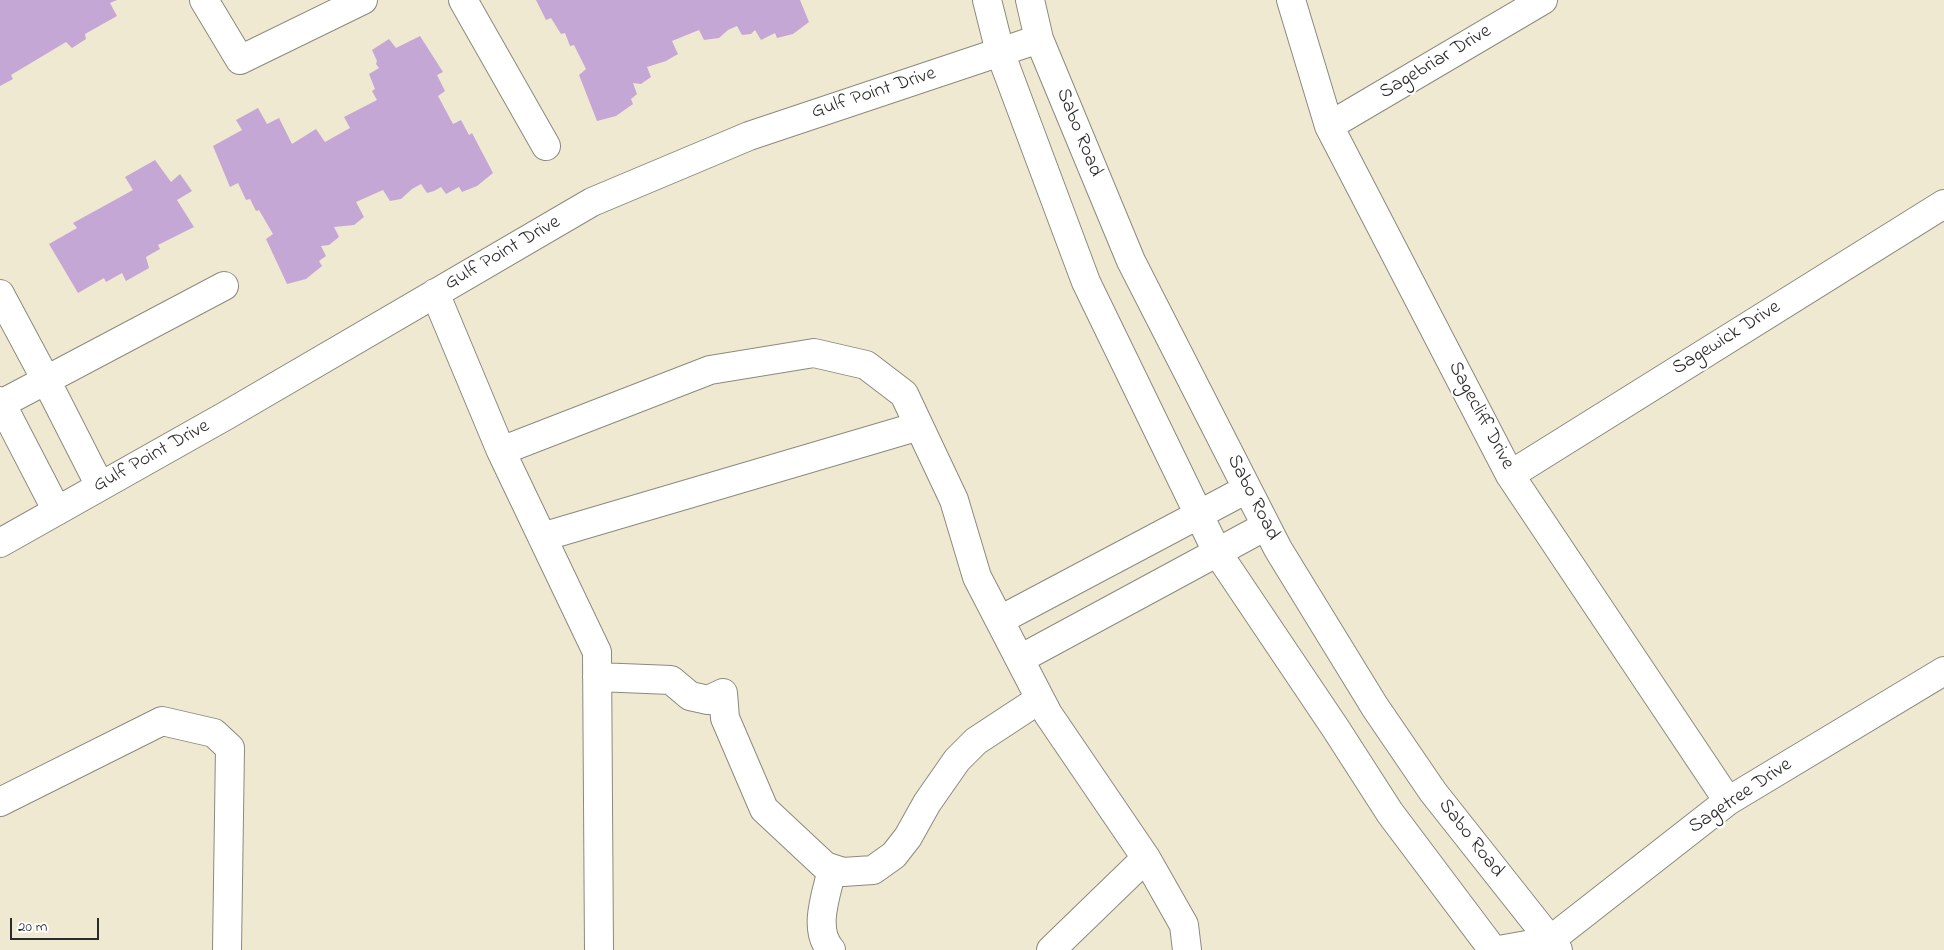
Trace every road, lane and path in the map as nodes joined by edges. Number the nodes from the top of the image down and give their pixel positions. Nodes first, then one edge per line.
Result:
1 (204, 0) edge
2 (363, 0) edge
3 (463, 0) edge
4 (986, 0) edge
5 (1030, 0) edge
6 (1291, 0) edge
7 (1542, 0) edge
8 (1040, 39) junction
9 (1000, 52) junction
10 (1329, 126) junction
11 (546, 146) dead end
12 (1944, 204) edge
13 (224, 286) dead end
14 (435, 293) junction
15 (0, 294) edge
16 (46, 380) junction
17 (1, 402) edge
18 (919, 426) junction
19 (501, 450) junction
20 (1510, 474) junction
21 (100, 486) junction
22 (1247, 489) junction
23 (56, 511) junction
24 (1199, 514) junction
25 (1266, 526) junction
26 (542, 538) junction
27 (0, 543) edge
28 (1217, 552) junction
29 (1000, 620) junction
30 (1020, 659) junction
31 (1944, 671) edge
32 (596, 677) junction
33 (1040, 699) junction
34 (1728, 801) junction
35 (0, 802) edge
36 (1146, 858) junction
37 (832, 869) junction
38 (1551, 947) edge
39 (826, 948) edge
40 (227, 950) edge
41 (600, 950) edge
42 (1051, 950) edge
43 (1187, 950) edge
44 (1493, 950) edge
45 (1499, 950) edge

1 - 2 street
3 - 11 street
4 - 9 street
5 - 8 street, Sabo Road
6 - 10 street, Sagecliff Drive
7 - 10 street, Sagebriar Drive
8 - 9 street, Gulf Point Drive
8 - 22 street, Sabo Road
9 - 14 street, Gulf Point Drive
9 - 24 street
10 - 20 street, Sagecliff Drive
12 - 20 street, Sagewick Drive
13 - 16 street
14 - 19 street
14 - 21 street, Gulf Point Drive
15 - 16 street
16 - 17 street
16 - 21 street
17 - 23 street
18 - 19 street
18 - 26 street
18 - 29 street
19 - 26 street
20 - 34 street, Sagecliff Drive
21 - 23 street, Gulf Point Drive
22 - 24 street
22 - 25 street, Sabo Road
23 - 27 street, Gulf Point Drive
24 - 28 street
24 - 29 street
25 - 28 street
25 - 38 street, Sabo Road
26 - 32 street
28 - 30 street
28 - 44 street
29 - 30 street
30 - 33 street
31 - 34 street, Sagetree Drive
32 - 37 street
32 - 41 street
33 - 36 street
33 - 37 street
34 - 38 street, Sagetree Drive
35 - 40 street
36 - 42 street
36 - 43 street
37 - 39 street
38 - 45 street

